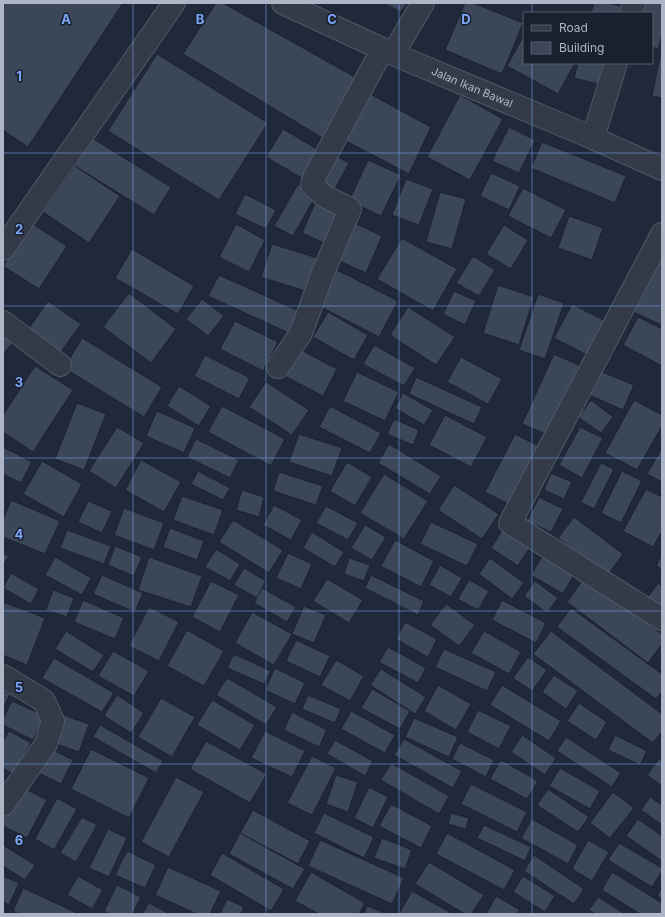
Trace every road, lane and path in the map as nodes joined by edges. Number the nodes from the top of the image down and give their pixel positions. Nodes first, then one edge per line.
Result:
1 (174, 3) edge
2 (284, 3) edge
3 (423, 3) edge
4 (387, 52) junction
5 (616, 64) edge
6 (593, 138) junction
7 (662, 169) edge
8 (662, 234) edge
9 (3, 249) edge
10 (3, 322) edge
11 (60, 365) dead end
12 (278, 367) dead end
13 (662, 619) edge
14 (3, 676) edge
15 (3, 805) edge

1 - 9 street
2 - 4 street, Jalan Ikan Bawal
3 - 4 street
4 - 6 street, Jalan Ikan Bawal
4 - 12 street
5 - 6 street
6 - 7 street, Jalan Ikan Bawal
8 - 13 street
10 - 11 street
14 - 15 street

